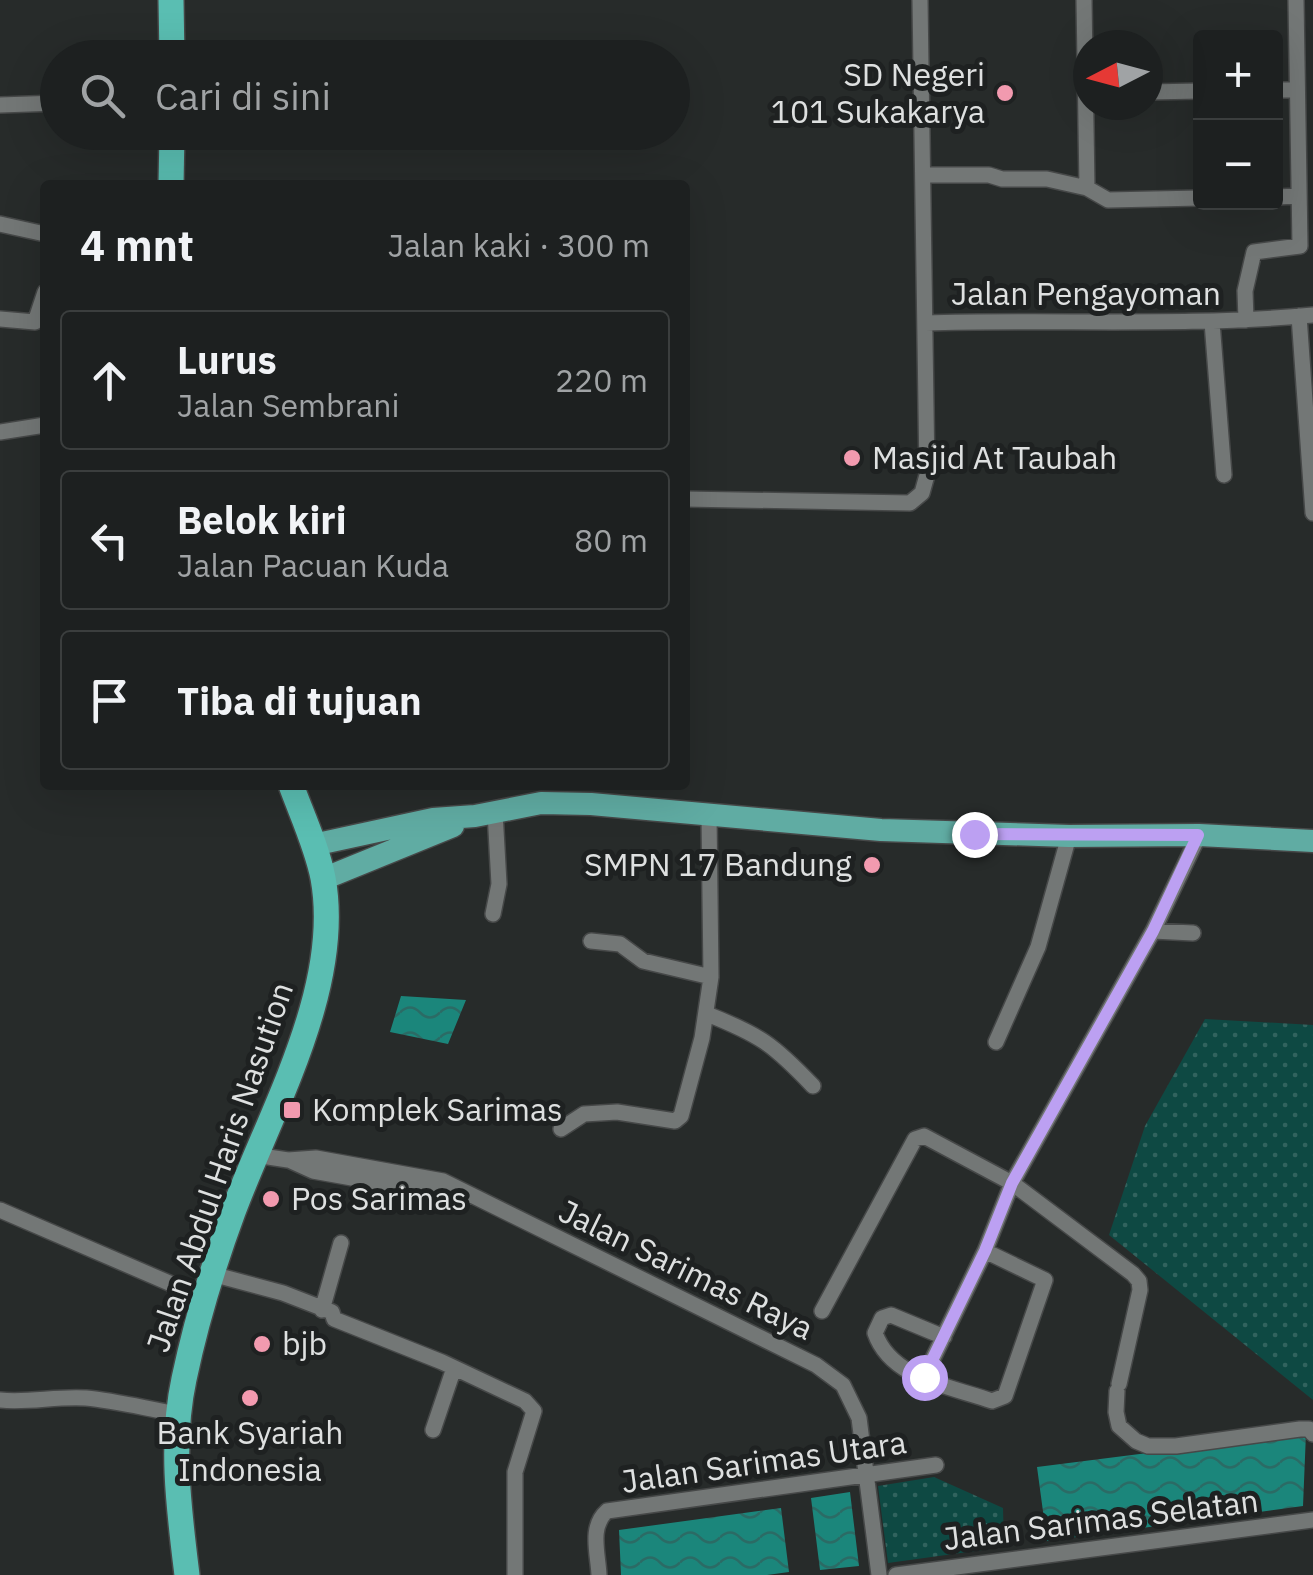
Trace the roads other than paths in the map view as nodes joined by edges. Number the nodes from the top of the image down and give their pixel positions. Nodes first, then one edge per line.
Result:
1 (172, 0) edge
2 (920, 0) edge
3 (1084, 0) edge
4 (1296, 0) edge
5 (1085, 30) edge
6 (172, 40) edge
7 (1283, 90) edge
8 (1297, 90) junction
9 (1193, 91) edge
10 (1163, 92) edge
11 (40, 104) edge
12 (0, 105) edge
13 (1087, 120) edge
14 (172, 150) edge
15 (923, 175) junction
16 (171, 180) edge
17 (1087, 188) junction
18 (1283, 196) edge
19 (1298, 196) junction
20 (1193, 198) edge
21 (0, 224) edge
22 (40, 233) edge
23 (1306, 316) edge
24 (0, 318) edge
25 (1246, 320) junction
26 (1212, 322) junction
27 (40, 323) edge
28 (926, 323) junction
29 (40, 427) edge
30 (0, 432) edge
31 (1224, 475) dead end
32 (690, 499) edge
33 (1313, 513) edge
34 (293, 790) edge
35 (485, 814) junction
36 (709, 814) junction
37 (1198, 835) junction
38 (1069, 836) junction
39 (1313, 841) edge
40 (313, 845) junction
41 (324, 879) junction
42 (494, 914) dead end
43 (1153, 931) junction
44 (1193, 933) dead end
45 (590, 941) dead end
46 (711, 977) junction
47 (707, 1014) junction
48 (996, 1042) dead end
49 (812, 1086) dead end
50 (561, 1129) dead end
51 (256, 1156) junction
52 (288, 1160) junction
53 (1012, 1183) junction
54 (487, 1203) junction
55 (0, 1210) edge
56 (341, 1243) dead end
57 (985, 1251) junction
58 (208, 1286) junction
59 (322, 1310) junction
60 (822, 1311) dead end
61 (944, 1337) junction
62 (454, 1368) junction
63 (924, 1377) junction
64 (0, 1400) edge
65 (179, 1414) junction
66 (433, 1430) dead end
67 (1313, 1434) edge
68 (936, 1466) dead end
69 (868, 1475) junction
70 (1313, 1520) edge
71 (187, 1575) edge
72 (515, 1575) edge
73 (599, 1575) edge
74 (880, 1575) edge
75 (896, 1575) edge

1 - 6 highway
2 - 15 street
3 - 5 street
4 - 8 street
7 - 8 street
8 - 19 street
9 - 10 street
11 - 12 street
13 - 17 street
14 - 16 highway
15 - 17 street
15 - 28 street
17 - 20 street
18 - 19 street
19 - 25 street
21 - 22 street
23 - 25 street, Jalan Pengayoman
23 - 33 street
24 - 27 street
25 - 26 street, Jalan Pengayoman
26 - 28 street, Jalan Pengayoman
26 - 31 street
28 - 32 street
29 - 30 street
34 - 40 highway, Jalan Abdul Haris Nasution
35 - 36 main road
35 - 40 main road
35 - 41 main road
35 - 42 street
36 - 38 main road
36 - 46 street
37 - 38 main road
37 - 39 main road
37 - 43 street
38 - 48 street
40 - 41 highway, Jalan Abdul Haris Nasution
41 - 51 highway, Jalan Abdul Haris Nasution
43 - 44 street
43 - 53 street
45 - 46 street
46 - 47 street
47 - 49 street
47 - 50 street
51 - 52 street
51 - 58 highway, Jalan Abdul Haris Nasution
52 - 54 street
52 - 54 street, Jalan Sarimas Raya
53 - 57 street
53 - 60 street
53 - 67 street
54 - 69 street, Jalan Sarimas Raya
55 - 58 street
56 - 59 street
57 - 61 street
57 - 63 street
58 - 59 street
58 - 65 highway, Jalan Abdul Haris Nasution
59 - 62 street
61 - 63 street
61 - 63 street
62 - 66 street
62 - 72 street
64 - 65 street
65 - 71 highway, Jalan Abdul Haris Nasution
68 - 69 street, Jalan Sarimas Utara
69 - 73 street, Jalan Sarimas Utara
69 - 74 street, Jalan Sarimas Raya
70 - 75 street, Jalan Sarimas Selatan

